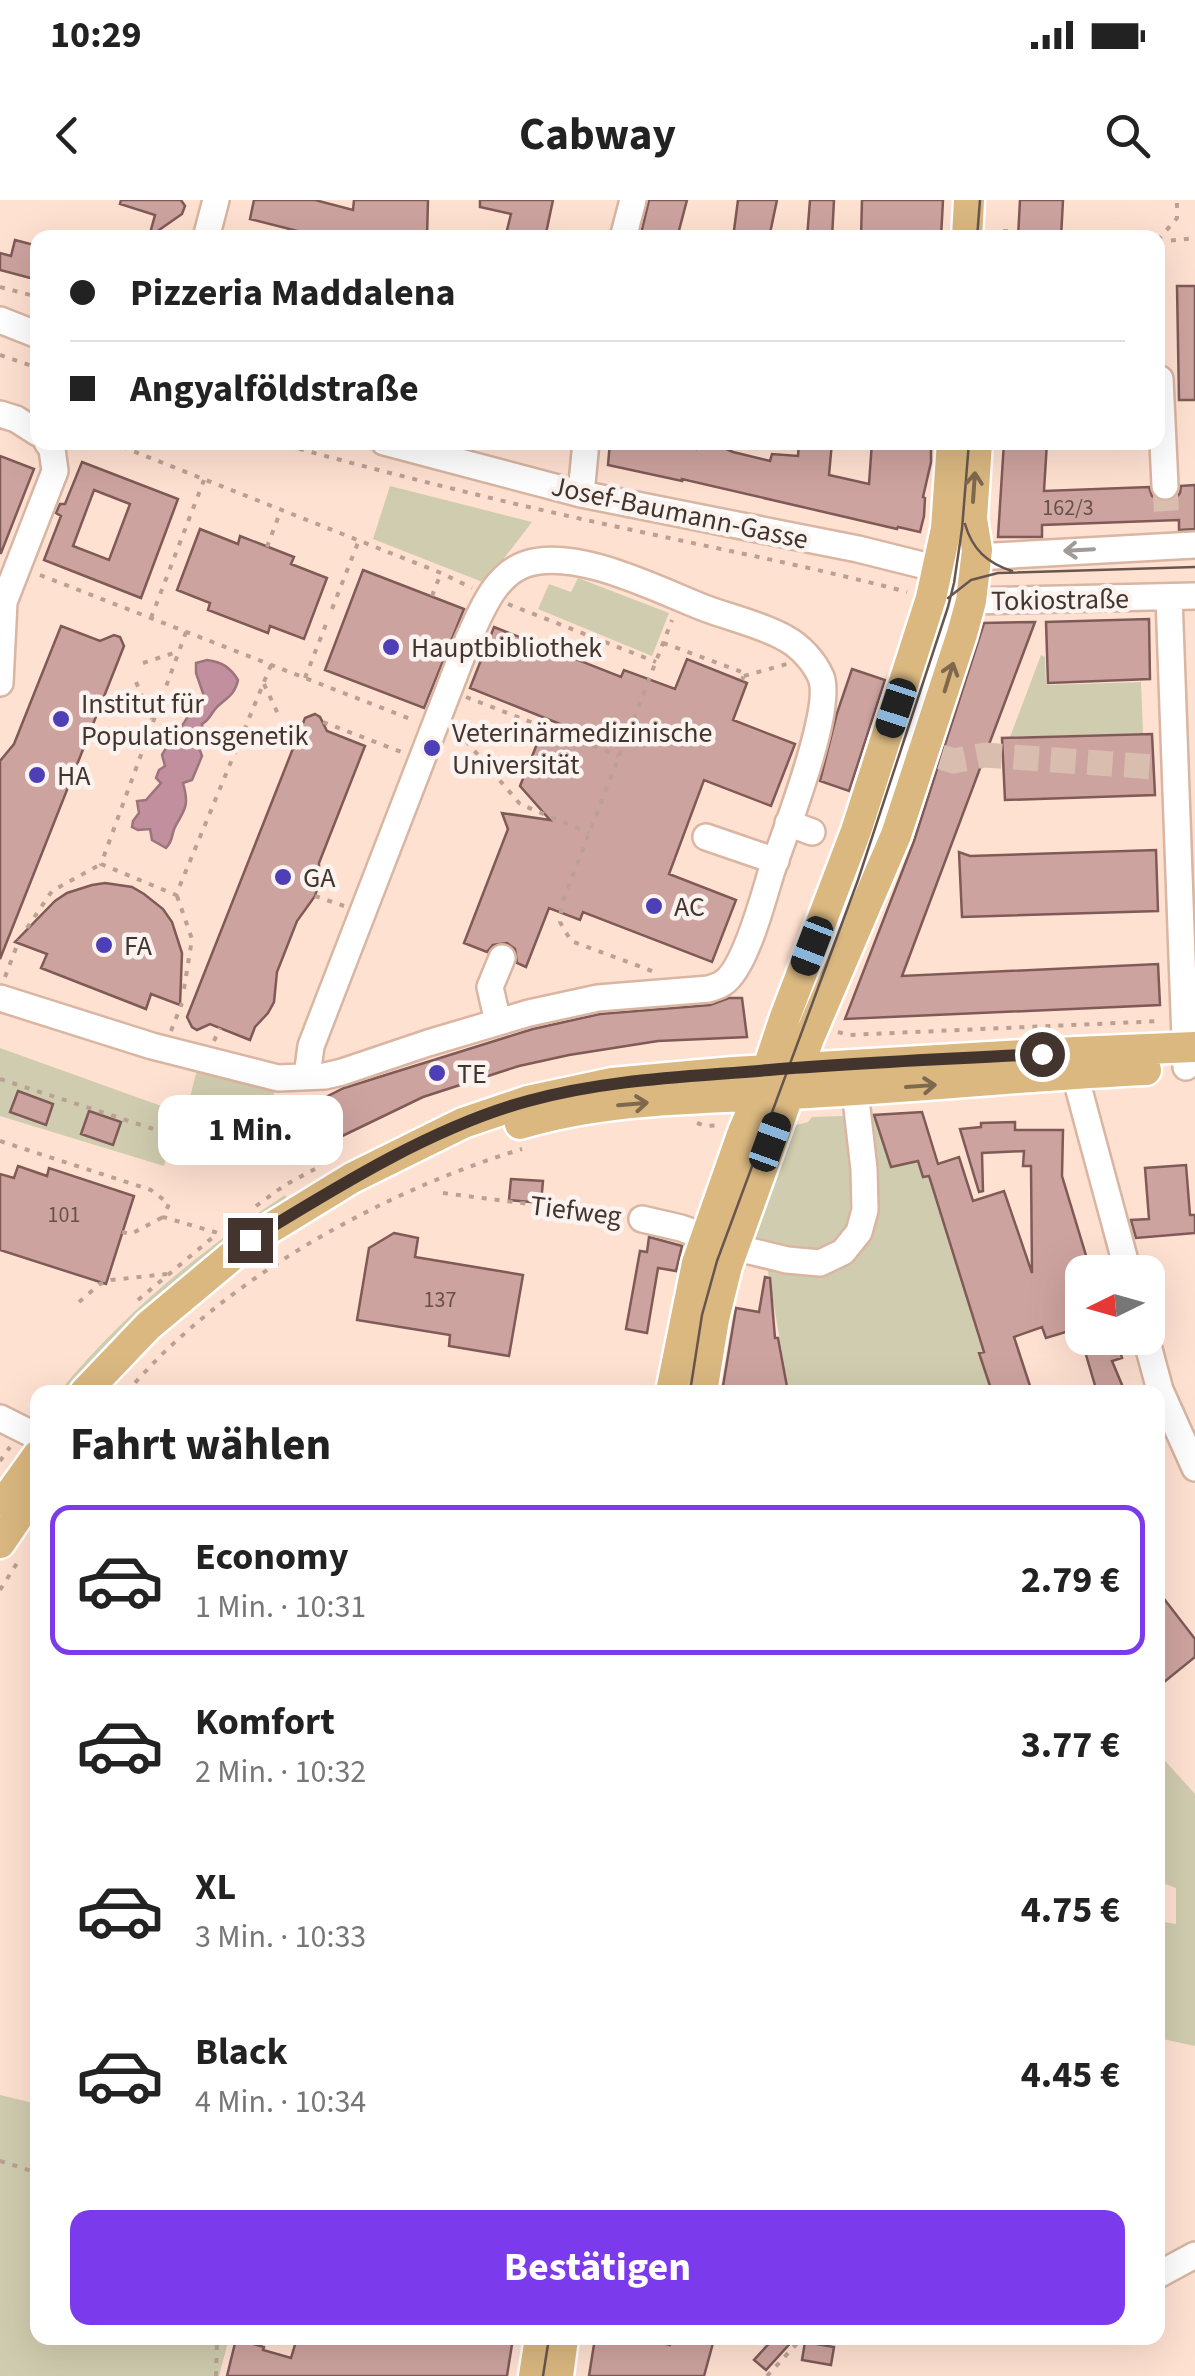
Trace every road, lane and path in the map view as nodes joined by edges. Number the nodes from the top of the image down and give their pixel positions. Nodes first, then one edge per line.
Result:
1 (216, 200) edge
2 (633, 200) edge
3 (970, 200) edge
4 (990, 200) edge
5 (1177, 200) edge
6 (210, 230) edge
7 (625, 230) edge
8 (968, 230) edge
9 (1001, 230) edge
10 (1165, 233) edge
11 (1195, 238) edge
12 (1165, 240) edge
13 (0, 287) edge
14 (30, 296) edge
15 (0, 320) edge
16 (30, 332) edge
17 (0, 355) edge
18 (30, 365) edge
19 (0, 414) edge
20 (30, 428) edge
21 (52, 450) edge
22 (130, 450) edge
23 (414, 450) edge
24 (585, 450) edge
25 (951, 450) edge
26 (976, 450) edge
27 (1163, 450) edge
28 (204, 480) junction
29 (1165, 486) tunnel mouth
30 (581, 494) junction
31 (281, 510) junction
32 (359, 540) junction
33 (1195, 544) edge
34 (267, 547) dead end
35 (976, 557) junction
36 (17, 566) junction
37 (938, 569) junction
38 (441, 572) junction
39 (878, 579) dead end
40 (889, 588) dead end
41 (432, 596) dead end
42 (488, 596) junction
43 (1182, 597) edge
44 (681, 599) junction
45 (971, 600) junction
46 (332, 609) dead end
47 (151, 618) junction
48 (328, 619) dead end
49 (186, 632) junction
50 (663, 643) junction
51 (178, 652) junction
52 (808, 658) junction
53 (656, 662) junction
54 (144, 663) dead end
55 (271, 665) junction
56 (722, 665) junction
57 (719, 672) dead end
58 (306, 678) junction
59 (136, 682) dead end
60 (264, 682) junction
61 (0, 683) edge
62 (448, 690) junction
63 (278, 716) dead end
64 (153, 721) junction
65 (323, 722) dead end
66 (434, 728) junction
67 (546, 728) junction
68 (272, 735) dead end
69 (466, 741) junction
70 (238, 743) junction
71 (619, 756) junction
72 (422, 760) junction
73 (589, 833) junction
74 (706, 837) dead end
75 (776, 861) junction
76 (101, 864) junction
77 (136, 878) junction
78 (132, 887) dead end
79 (176, 895) junction
80 (315, 896) dead end
81 (362, 913) junction
82 (28, 928) dead end
83 (19, 940) dead end
84 (502, 958) dead end
85 (660, 975) dead end
86 (184, 989) dead end
87 (0, 995) edge
88 (182, 1002) dead end
89 (498, 1022) junction
90 (830, 1031) dead end
91 (1187, 1042) edge
92 (164, 1049) junction
93 (1076, 1062) junction
94 (307, 1076) junction
95 (0, 1080) edge
96 (780, 1082) junction
97 (855, 1091) junction
98 (693, 1122) dead end
99 (717, 1126) dead end
100 (172, 1134) dead end
101 (0, 1140) edge
102 (526, 1147) dead end
103 (59, 1160) junction
104 (75, 1166) junction
105 (55, 1170) dead end
106 (72, 1175) dead end
107 (443, 1194) dead end
108 (163, 1217) junction
109 (642, 1219) joint
110 (122, 1232) dead end
111 (218, 1233) dead end
112 (721, 1242) junction
113 (1124, 1255) edge
114 (167, 1274) dead end
115 (79, 1302) dead end
116 (1151, 1355) edge
117 (92, 1385) edge
118 (116, 1385) edge
119 (133, 1385) edge
120 (672, 1385) edge
121 (691, 1385) edge
122 (703, 1385) edge
123 (1159, 1385) edge
124 (1165, 1401) edge
125 (0, 1418) edge
126 (30, 1433) edge
127 (30, 1465) edge
128 (1195, 1468) edge
129 (30, 1499) edge
130 (0, 1508) edge
131 (0, 1543) edge
132 (0, 2161) edge
133 (30, 2170) edge
134 (1195, 2256) edge
135 (1165, 2271) edge
136 (218, 2345) edge
137 (539, 2345) edge
138 (548, 2345) edge
139 (562, 2345) edge
140 (796, 2345) edge
141 (216, 2376) edge
142 (534, 2376) edge
143 (543, 2376) edge
144 (558, 2376) edge
145 (767, 2376) edge

1 - 6 street
2 - 7 street
3 - 8 main road
4 - 9 main road
5 - 10 path
11 - 12 path
13 - 14 path
15 - 16 street
17 - 18 path
19 - 20 street
21 - 36 street
22 - 28 path
23 - 30 street, Josef-Baumann-Gasse
24 - 30 street
25 - 37 main road
35 -> 26 main road
27 - 29 street
28 - 31 path
28 - 47 path
30 - 37 street, Josef-Baumann-Gasse
31 - 32 path
31 - 34 path
32 - 38 path
32 - 46 path
33 -> 35 street, Tokiostraße
35 - 37 street
35 - 45 main road
36 - 47 path
36 - 61 street
37 - 45 street, Tokiostraße
37 - 96 main road
38 - 41 path
38 - 42 path
39 - 40 path
42 - 44 street
42 - 53 path
42 - 62 street
43 - 45 street, Tokiostraße
43 - 91 street
44 - 50 path
44 - 52 street
96 -> 45 main road
45 - 96 street
47 - 49 path
48 - 58 path
49 - 51 path
49 - 55 path
50 - 53 path
50 - 56 path
51 - 54 path
51 - 64 path
52 - 56 path
52 - 75 street
53 - 71 path
55 - 58 path
55 - 60 path
56 - 57 path
58 - 66 path
59 - 64 path
60 - 63 path
60 - 70 path
62 - 66 street
62 - 67 path
64 - 76 path
65 - 72 path
66 - 69 path
66 - 72 street
67 - 69 path
67 - 71 path
68 - 70 path
69 - 73 path
70 - 79 path
71 - 73 path
72 - 81 street
73 - 85 path
74 - 75 street
75 - 89 street
76 - 77 path
76 - 82 path
77 - 78 path
77 - 79 path
79 - 86 path
80 - 81 path
81 - 94 street
83 - 87 path
84 - 89 street
87 - 92 street
88 - 92 path
89 - 94 street
90 - 91 path
91 - 93 main road
92 - 94 street
93 - 96 main road
97 -> 93 main road
93 - 113 street
95 - 100 path
96 - 97 main road
96 - 112 main road
96 - 117 main road
118 -> 96 main road
97 - 112 street, Tiefweg
98 - 99 path
101 - 103 path
102 - 119 path
103 - 104 path
103 - 105 path
104 - 106 path
104 - 108 path
107 - 109 path, Tiefweg
108 - 110 path
108 - 111 path
109 - 112 street, Tiefweg
112 - 120 main road
112 - 121 street
112 - 122 main road
114 - 115 path
116 - 123 street
124 - 128 street
125 - 126 street
127 - 130 main road
129 - 131 main road
132 - 133 path
134 - 135 street
136 - 141 path
137 - 142 main road
138 - 143 street
139 - 144 main road
140 - 145 path

